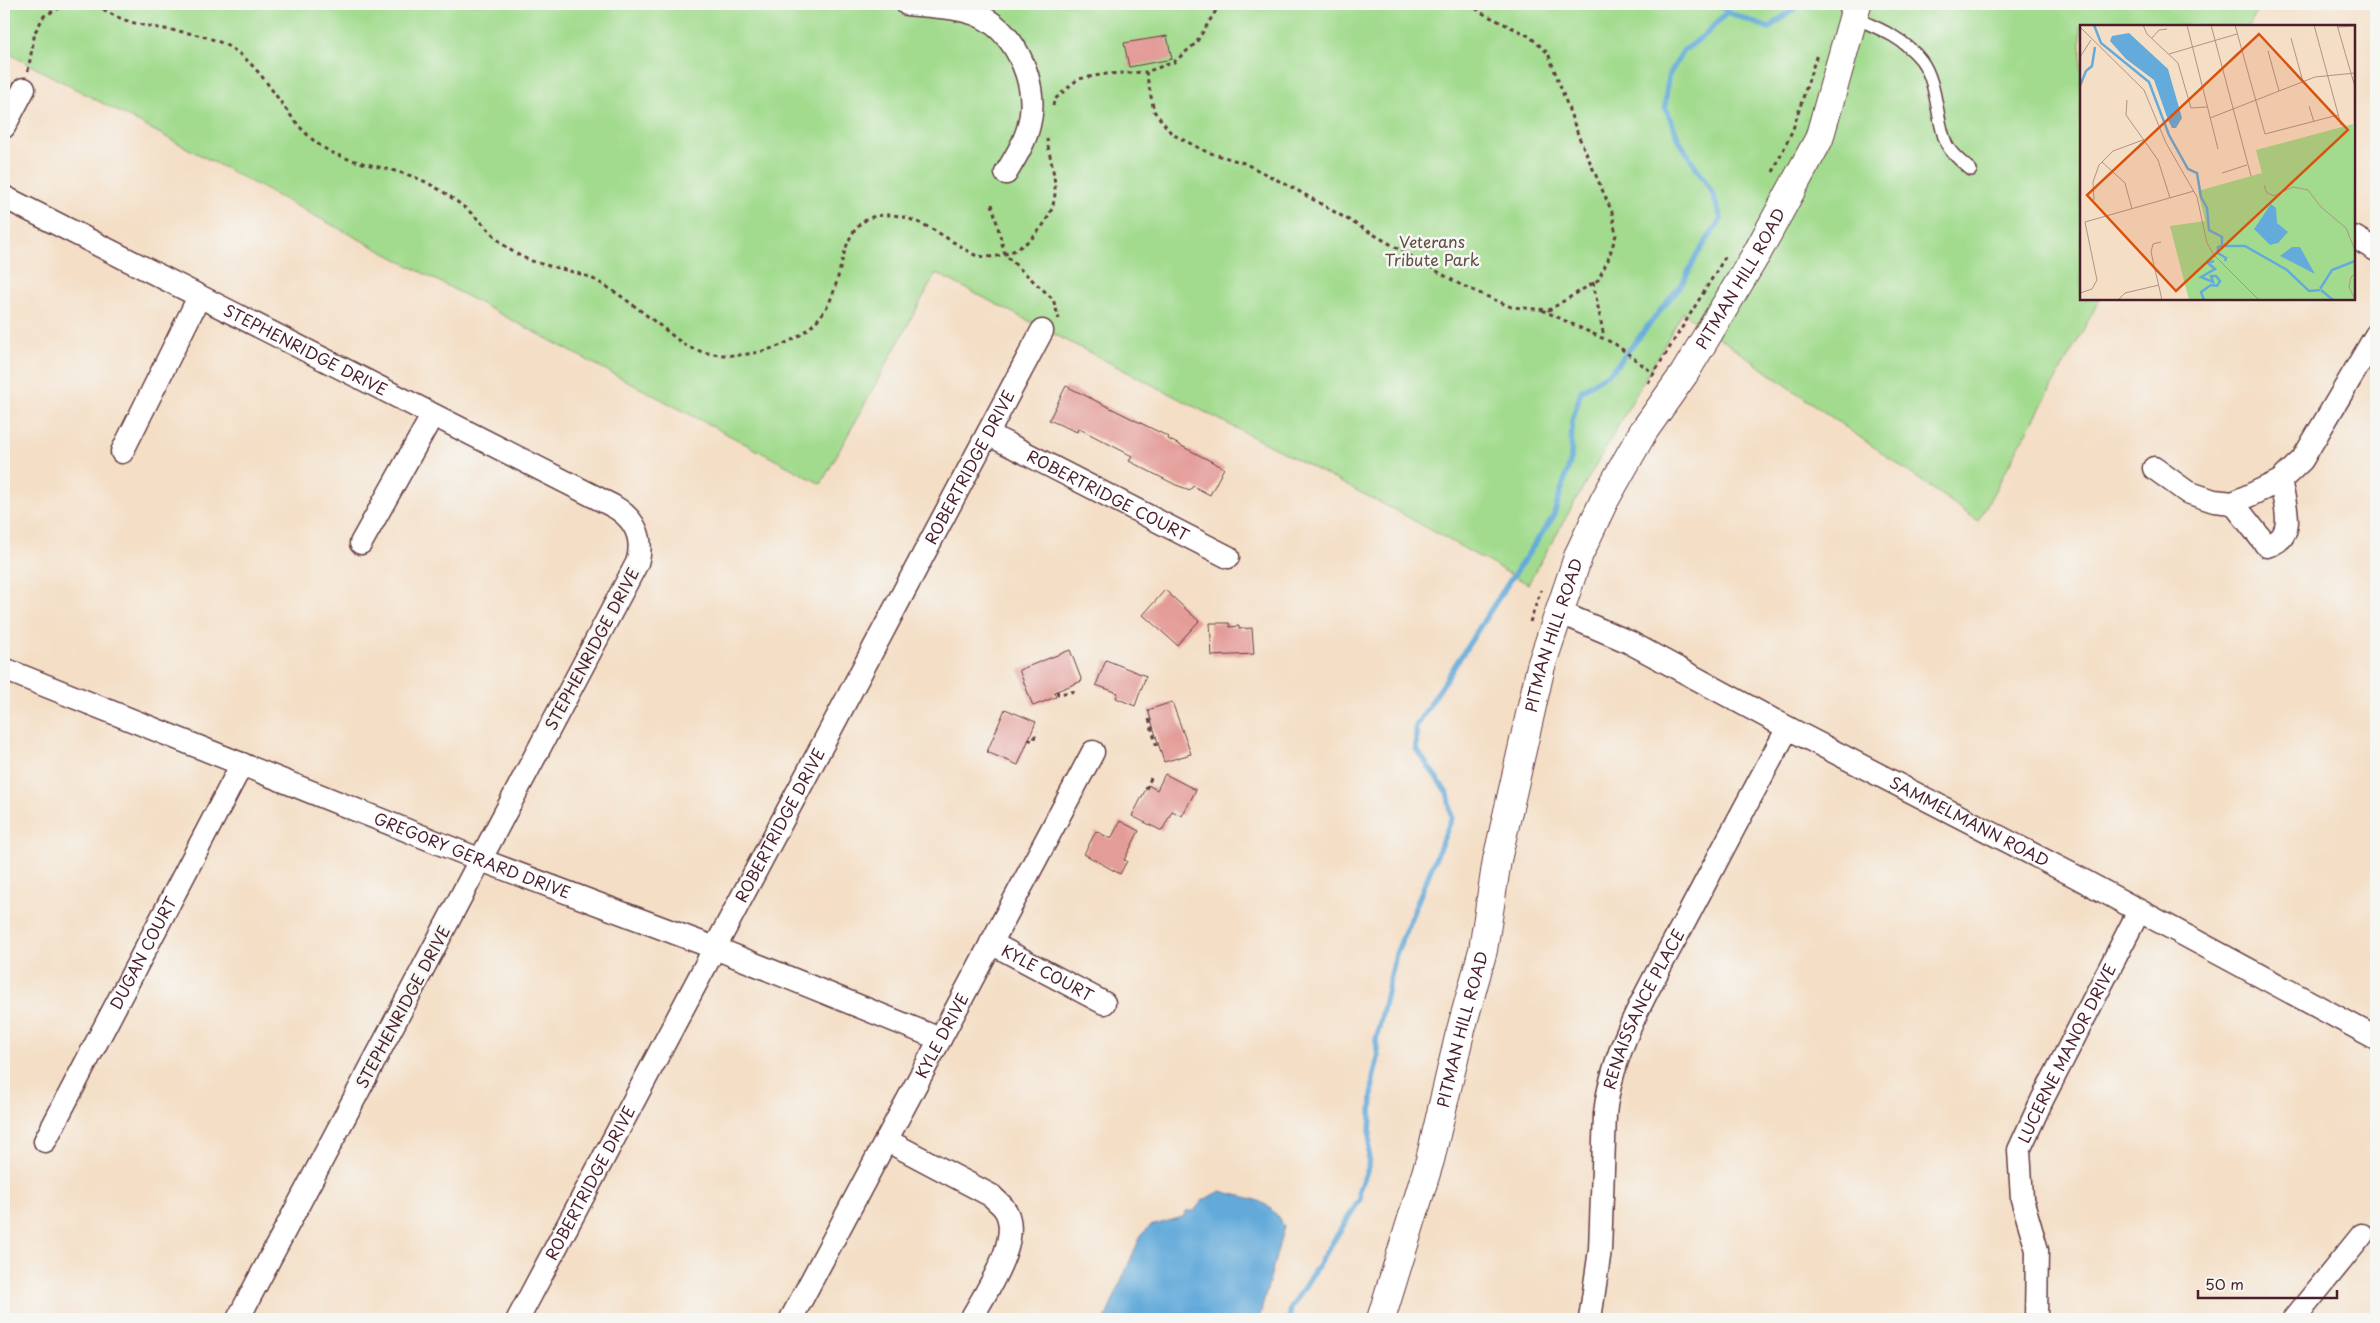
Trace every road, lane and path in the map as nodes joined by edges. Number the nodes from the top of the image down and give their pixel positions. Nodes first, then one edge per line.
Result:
1 (67, 4) edge
2 (97, 4) edge
3 (907, 4) edge
4 (1220, 4) edge
5 (1470, 4) edge
6 (1855, 10) edge
7 (1146, 72) junction
8 (24, 89) joint
9 (1052, 109) dead end
10 (4, 127) edge
11 (1046, 137) dead end
12 (1971, 170) dead end
13 (1006, 173) dead end
14 (4, 197) edge
15 (992, 204) dead end
16 (2355, 238) edge
17 (2376, 250) edge
18 (1005, 254) junction
19 (1594, 282) junction
20 (200, 297) junction
21 (1539, 309) junction
22 (1042, 331) joint
23 (2376, 335) edge
24 (1604, 338) junction
25 (1653, 374) dead end
26 (432, 416) junction
27 (988, 434) junction
28 (122, 452) dead end
29 (2154, 468) dead end
30 (2280, 481) junction
31 (2233, 503) junction
32 (361, 544) dead end
33 (1228, 557) dead end
34 (1559, 612) junction
35 (4, 669) edge
36 (1077, 690) dead end
37 (1057, 691) dead end
38 (1149, 719) dead end
39 (1788, 728) junction
40 (1037, 731) dead end
41 (1028, 739) dead end
42 (1159, 746) dead end
43 (1093, 752) dead end
44 (242, 764) junction
45 (1151, 778) dead end
46 (1146, 789) dead end
47 (481, 860) junction
48 (2139, 911) junction
49 (991, 944) junction
50 (715, 948) junction
51 (1104, 1003) dead end
52 (2376, 1038) edge
53 (940, 1039) junction
54 (886, 1140) junction
55 (44, 1141) dead end
56 (2362, 1235) dead end
57 (238, 1319) edge
58 (518, 1319) edge
59 (791, 1319) edge
60 (971, 1319) edge
61 (1381, 1319) edge
62 (1590, 1319) edge
63 (2036, 1319) edge
64 (2294, 1319) edge

1 - 8 path
2 - 18 path
3 - 13 street
4 - 7 path
5 - 19 path
6 - 12 lane
6 - 34 main road, PITMAN HILL ROAD
7 - 9 path
7 - 21 path
8 - 10 street
11 - 18 path
14 - 20 street, STEPHENRIDGE DRIVE
15 - 18 path
16 - 17 street
18 - 22 path
19 - 21 path
19 - 24 path
20 - 26 street, STEPHENRIDGE DRIVE
20 - 28 street
21 - 24 path
22 - 27 street, ROBERTRIDGE DRIVE
23 - 30 street
24 - 25 path
26 - 32 street
26 - 47 street, STEPHENRIDGE DRIVE
27 - 33 street, ROBERTRIDGE COURT
27 - 50 street, ROBERTRIDGE DRIVE
29 - 31 street
30 - 31 street
30 - 31 street
34 - 39 street, SAMMELMANN ROAD
34 - 61 main road, PITMAN HILL ROAD
35 - 44 street, GREGORY GERARD DRIVE
36 - 37 path
38 - 42 path
39 - 48 street, SAMMELMANN ROAD
39 - 62 street, RENAISSANCE PLACE
40 - 41 path
43 - 49 street, KYLE DRIVE
44 - 47 street, GREGORY GERARD DRIVE
44 - 55 street, DUGAN COURT
45 - 46 path
47 - 50 street, GREGORY GERARD DRIVE
47 - 57 street, STEPHENRIDGE DRIVE
48 - 52 street, SAMMELMANN ROAD
48 - 63 street, LUCERNE MANOR DRIVE
49 - 51 street, KYLE COURT
49 - 53 street, KYLE DRIVE
50 - 53 street, GREGORY GERARD DRIVE
50 - 58 street, ROBERTRIDGE DRIVE
53 - 54 street, KYLE DRIVE
54 - 59 street, KYLE DRIVE
54 - 60 street
56 - 64 street

